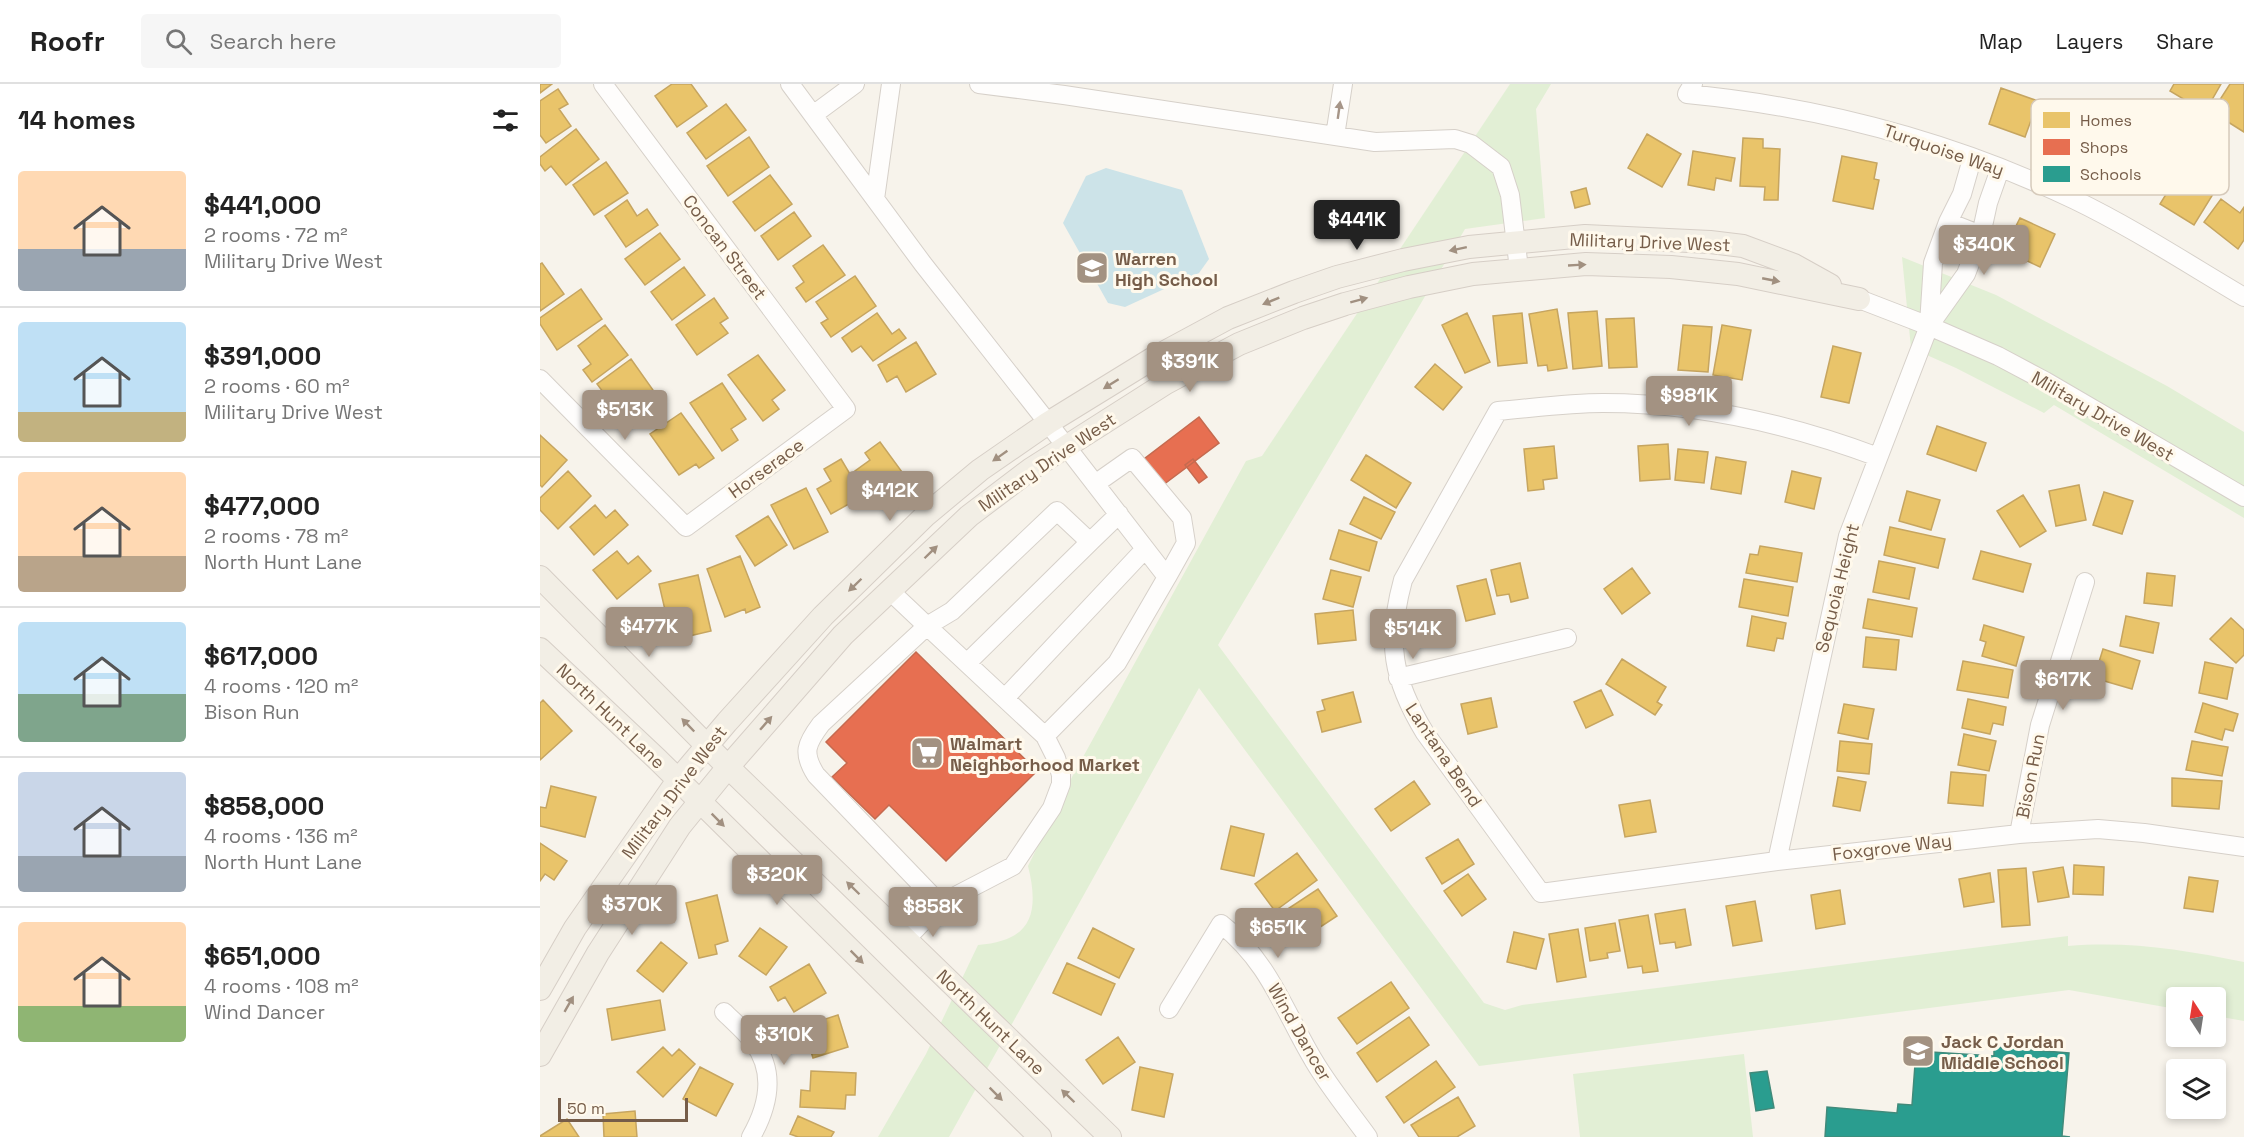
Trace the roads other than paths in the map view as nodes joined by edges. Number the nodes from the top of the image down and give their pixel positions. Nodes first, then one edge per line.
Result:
1 (603, 84) edge
2 (790, 84) edge
3 (855, 84) edge
4 (891, 84) edge
5 (979, 84) edge
6 (1343, 84) edge
7 (1065, 89) edge
8 (1690, 89) edge
9 (1093, 92) edge
10 (813, 115) junction
11 (1335, 136) junction
12 (1972, 159) junction
13 (2000, 169) junction
14 (2031, 182) edge
15 (2062, 195) edge
16 (875, 199) junction
17 (1948, 222) junction
18 (1981, 236) junction
19 (1516, 242) junction
20 (1519, 269) junction
21 (2244, 297) edge
22 (1858, 300) junction
23 (1929, 326) junction
24 (540, 379) edge
25 (846, 409) joint
26 (1048, 423) junction
27 (1067, 447) junction
28 (1878, 457) junction
29 (1095, 484) junction
30 (2244, 497) edge
31 (1119, 514) junction
32 (1090, 542) junction
33 (1145, 549) junction
34 (540, 577) edge
35 (1167, 577) junction
36 (2085, 582) dead end
37 (890, 591) junction
38 (927, 626) junction
39 (1567, 638) dead end
40 (540, 649) edge
41 (967, 663) junction
42 (1398, 678) junction
43 (1005, 698) junction
44 (1045, 736) junction
45 (707, 745) junction
46 (728, 767) junction
47 (678, 780) junction
48 (699, 801) junction
49 (2019, 834) junction
50 (2244, 847) edge
51 (1777, 861) junction
52 (1541, 893) joint
53 (940, 904) junction
54 (906, 939) junction
55 (540, 989) edge
56 (1169, 1009) dead end
57 (724, 1012) dead end
58 (540, 1055) edge
59 (751, 1137) edge
60 (1040, 1137) edge
61 (1110, 1137) edge
62 (1368, 1137) edge

1 - 25 street, Concan Street
2 - 10 street
3 - 10 street
4 - 16 street
5 - 7 street
11 -> 6 street
7 - 9 street
8 - 12 street, Turquoise Way
9 - 11 street
10 - 16 street
11 - 19 street
12 - 13 street, Turquoise Way
12 - 17 street, Sequoia Height
13 - 14 street, Turquoise Way
13 - 18 street, Sequoia Height
15 - 21 street, Turquoise Way
16 - 26 street
17 - 18 street
17 - 23 street, Sequoia Height
18 - 23 street, Sequoia Height
19 - 20 street
19 - 22 main road, Military Drive West
19 -> 26 main road, Military Drive West
20 -> 22 main road, Military Drive West
27 -> 20 main road, Military Drive West
22 - 23 street, Military Drive West
23 - 28 street, Sequoia Height
23 - 30 street, Military Drive West
24 - 25 street, Horserace
26 - 27 street
26 -> 45 main road, Military Drive West
27 - 29 street
37 -> 27 main road, Military Drive West
28 - 42 street, Lantana Bend
28 - 51 street, Sequoia Height
29 - 31 street
29 - 35 street
31 - 32 street
31 - 33 street
32 - 38 street
32 - 41 street
33 - 35 street
33 - 43 street
45 -> 34 main road, North Hunt Lane
35 - 44 street
36 - 49 street, Bison Run
37 - 38 street
46 -> 37 main road, Military Drive West
38 - 41 street
38 - 53 street
39 - 42 street
40 - 47 main road, North Hunt Lane
41 - 43 street
42 - 52 street, Lantana Bend
43 - 44 street
44 - 53 street
45 - 46 main road, North Hunt Lane
45 - 47 main road, Military Drive West
46 - 48 main road, Military Drive West
54 -> 46 main road, North Hunt Lane
47 - 48 main road, North Hunt Lane
47 - 55 main road, Military Drive West
58 -> 48 main road, Military Drive West
48 -> 60 main road, North Hunt Lane
49 - 50 street, Foxgrove Way
49 - 51 street, Foxgrove Way
51 - 52 street, Foxgrove Way
53 - 54 street
61 -> 54 main road, North Hunt Lane
56 - 62 street, Wind Dancer
57 - 59 street

